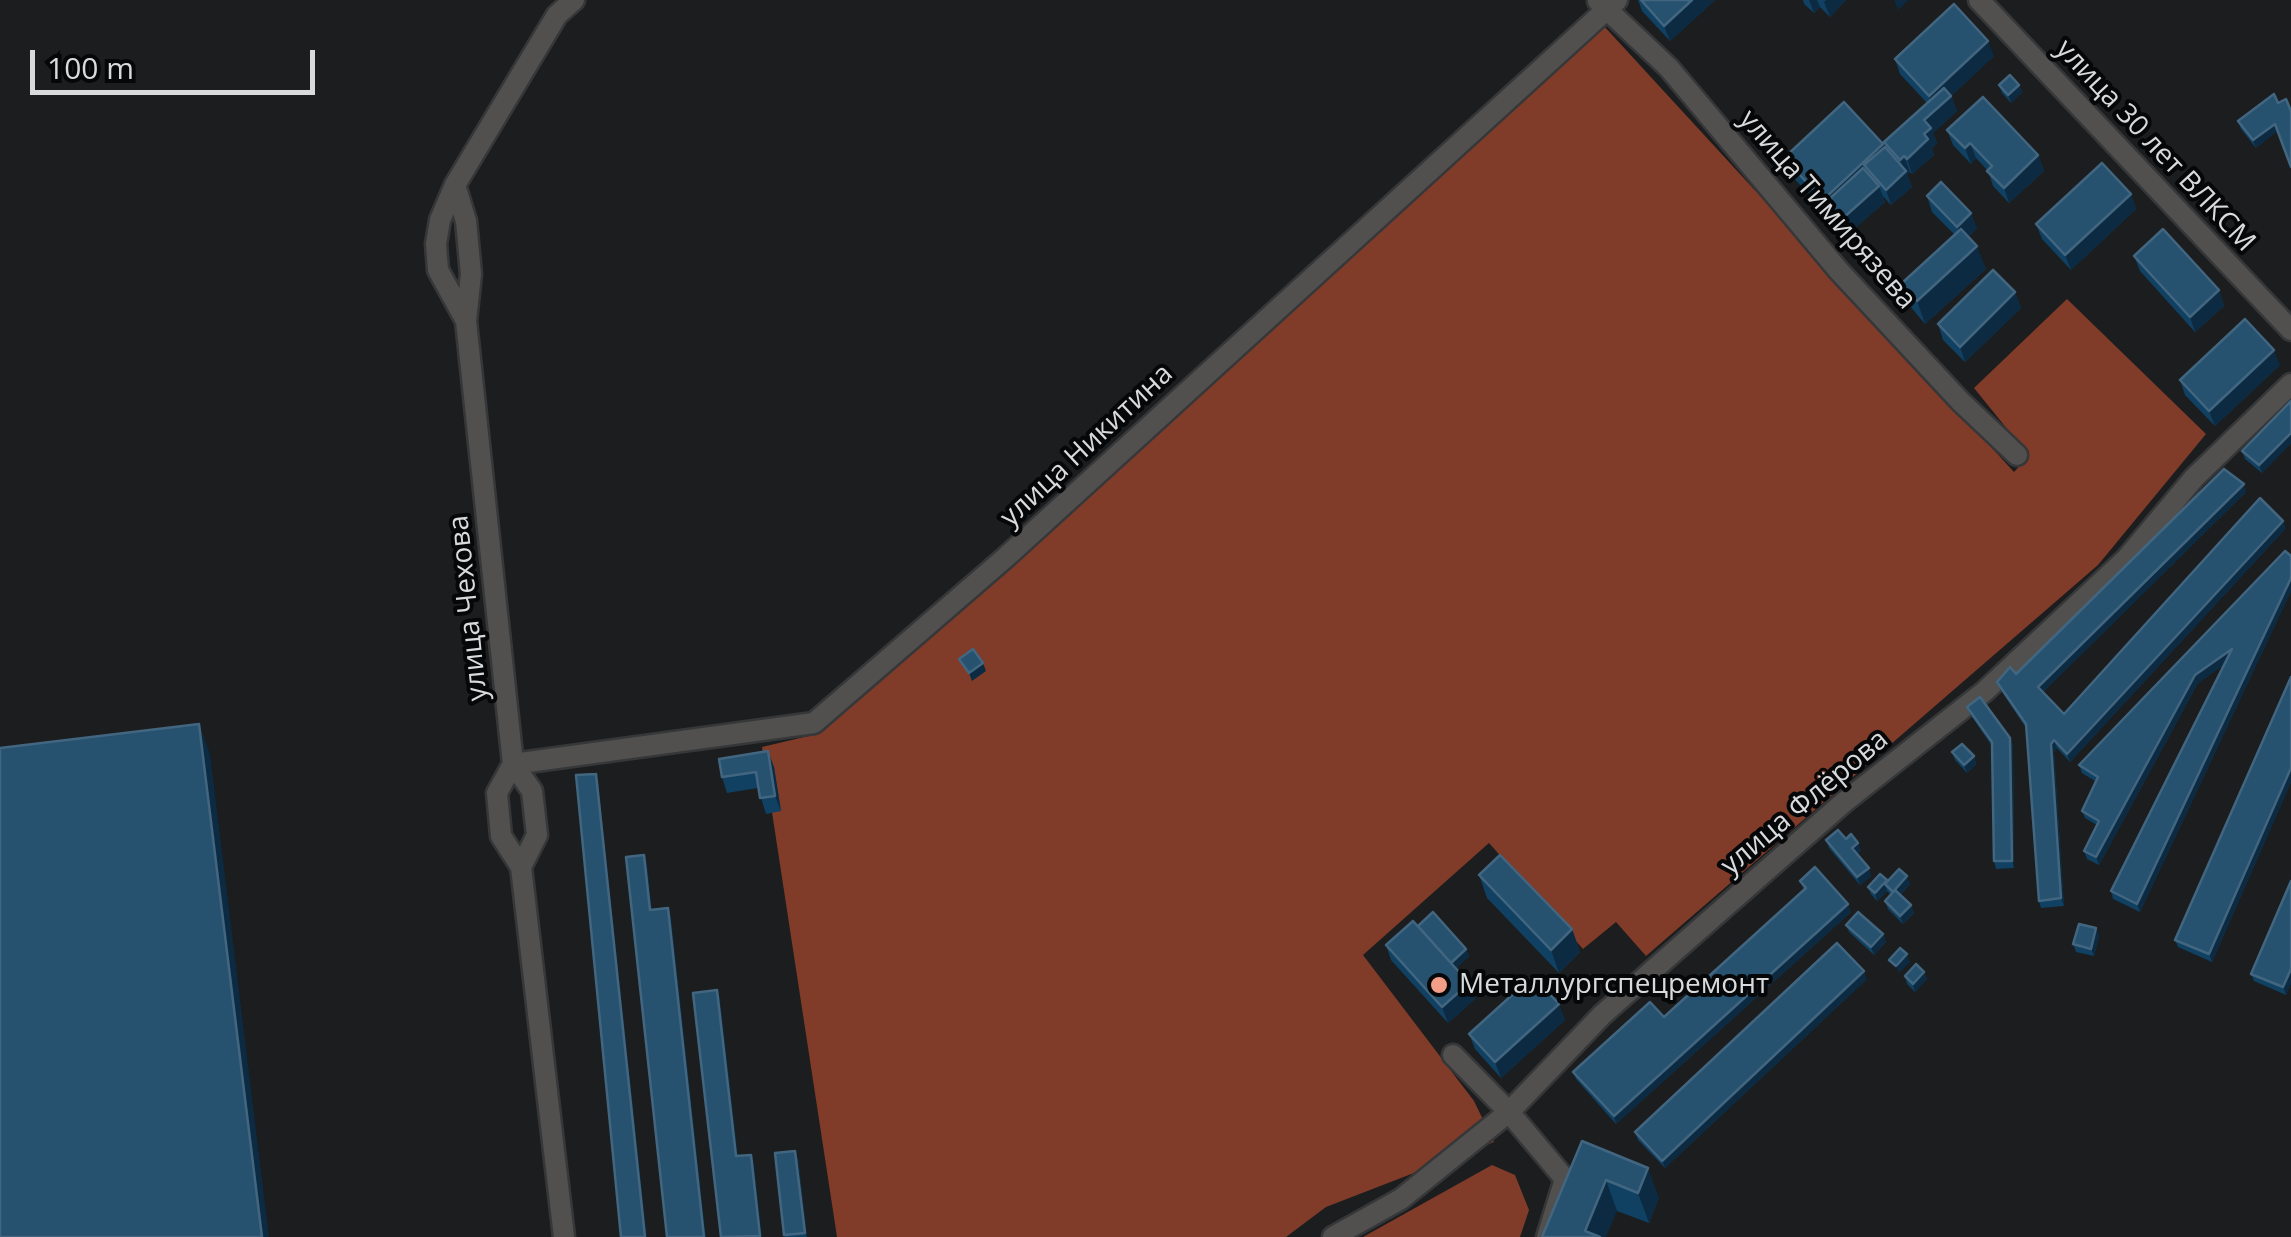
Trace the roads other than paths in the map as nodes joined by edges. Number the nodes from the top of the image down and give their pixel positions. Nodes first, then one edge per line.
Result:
1 (574, 0) edge
2 (1979, 0) edge
3 (1606, 3) edge
4 (454, 184) junction
5 (466, 321) junction
6 (2291, 330) edge
7 (2291, 384) edge
8 (2017, 454) dead end
9 (514, 764) junction
10 (521, 867) junction
11 (1453, 1055) dead end
12 (1508, 1112) junction
13 (564, 1237) edge
14 (1332, 1237) edge
15 (1547, 1237) edge

1 - 4 street
2 - 6 street, улица 30 лет ВЛКСМ
3 - 8 street, улица Тимирязева
3 - 9 street, улица Никитина
4 - 5 street, улица Чехова
4 - 5 street
5 - 9 street, улица Чехова
7 - 12 street, улица Флёрова
9 - 10 street, улица Чехова
9 - 10 street
10 - 13 street, улица Чехова
11 - 12 street
12 - 14 street, улица Флёрова
12 - 15 street

